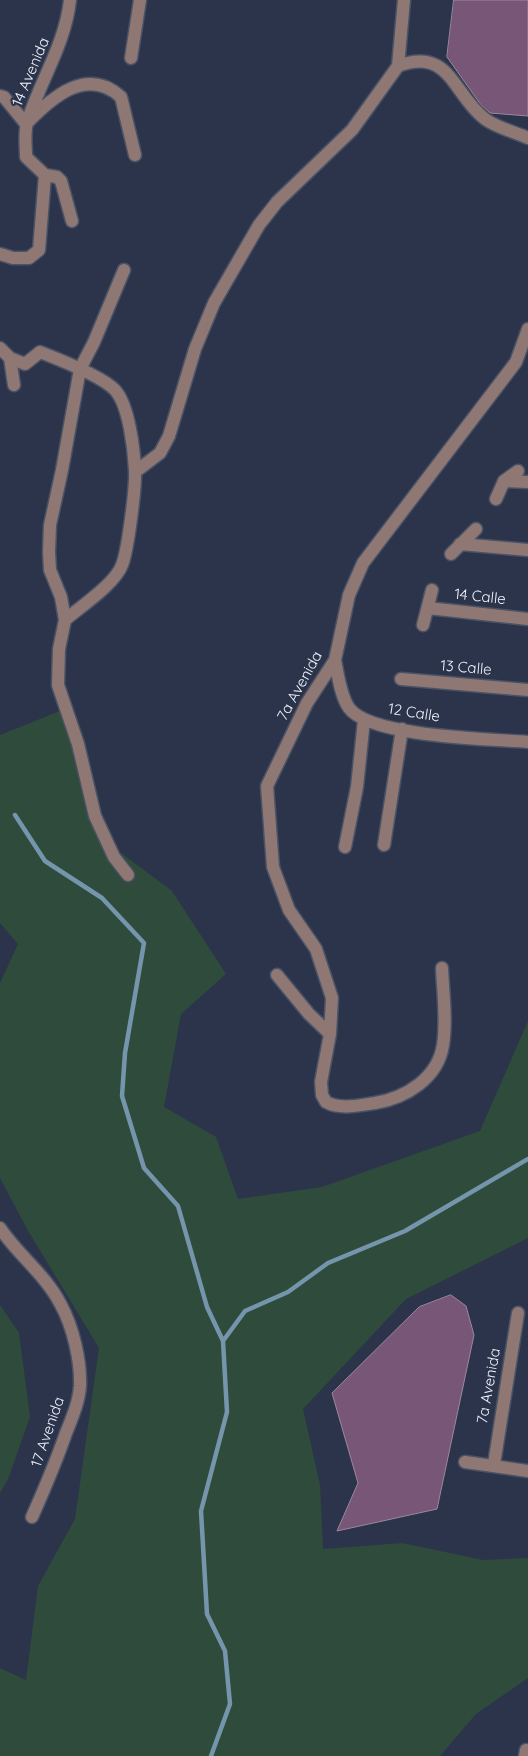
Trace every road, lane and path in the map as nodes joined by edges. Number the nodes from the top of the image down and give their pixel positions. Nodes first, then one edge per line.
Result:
1 (70, 0) edge
2 (140, 0) edge
3 (404, 0) edge
4 (131, 58) dead end
5 (398, 66) junction
6 (0, 96) edge
7 (26, 124) junction
8 (528, 138) edge
9 (135, 155) dead end
10 (45, 175) junction
11 (72, 221) dead end
12 (0, 254) edge
13 (124, 270) dead end
14 (528, 329) edge
15 (0, 348) edge
16 (10, 358) junction
17 (80, 369) junction
18 (14, 384) dead end
19 (518, 470) dead end
20 (135, 472) junction
21 (504, 481) junction
22 (528, 482) edge
23 (496, 499) dead end
24 (476, 529) dead end
25 (460, 544) junction
26 (528, 550) edge
27 (451, 554) dead end
28 (432, 590) dead end
29 (428, 608) junction
30 (528, 619) edge
31 (65, 620) junction
32 (423, 625) dead end
33 (335, 660) junction
34 (401, 679) dead end
35 (528, 690) edge
36 (364, 720) junction
37 (402, 729) junction
38 (528, 742) edge
39 (384, 845) dead end
40 (345, 847) dead end
41 (128, 875) dead end
42 (442, 968) dead end
43 (277, 975) dead end
44 (330, 1034) junction
45 (0, 1228) edge
46 (518, 1313) dead end
47 (465, 1462) dead end
48 (494, 1464) junction
49 (528, 1471) edge
50 (32, 1517) dead end

1 - 7 street, 14 Avenida
2 - 4 street
3 - 5 street
5 - 8 street
5 - 20 street
6 - 7 street
7 - 9 street
7 - 10 street, 14 Avenida
10 - 11 street
10 - 12 street
13 - 17 street
14 - 33 street, 7a Avenida
15 - 16 street
16 - 17 street
16 - 18 street
17 - 20 street
17 - 31 street
19 - 21 street
20 - 31 street
21 - 22 street
21 - 23 street
24 - 25 street
25 - 26 street
25 - 27 street
28 - 29 street
29 - 30 street, 14 Calle
29 - 32 street
31 - 41 street
33 - 36 street
33 - 44 street, 7a Avenida
34 - 35 street, 13 Calle
36 - 37 street, 12 Calle
36 - 40 street
37 - 38 street, 12 Calle
37 - 39 street
42 - 44 street, 7a Avenida
43 - 44 street
45 - 50 street, 17 Avenida
46 - 48 street, 7a Avenida
47 - 48 street
48 - 49 street

